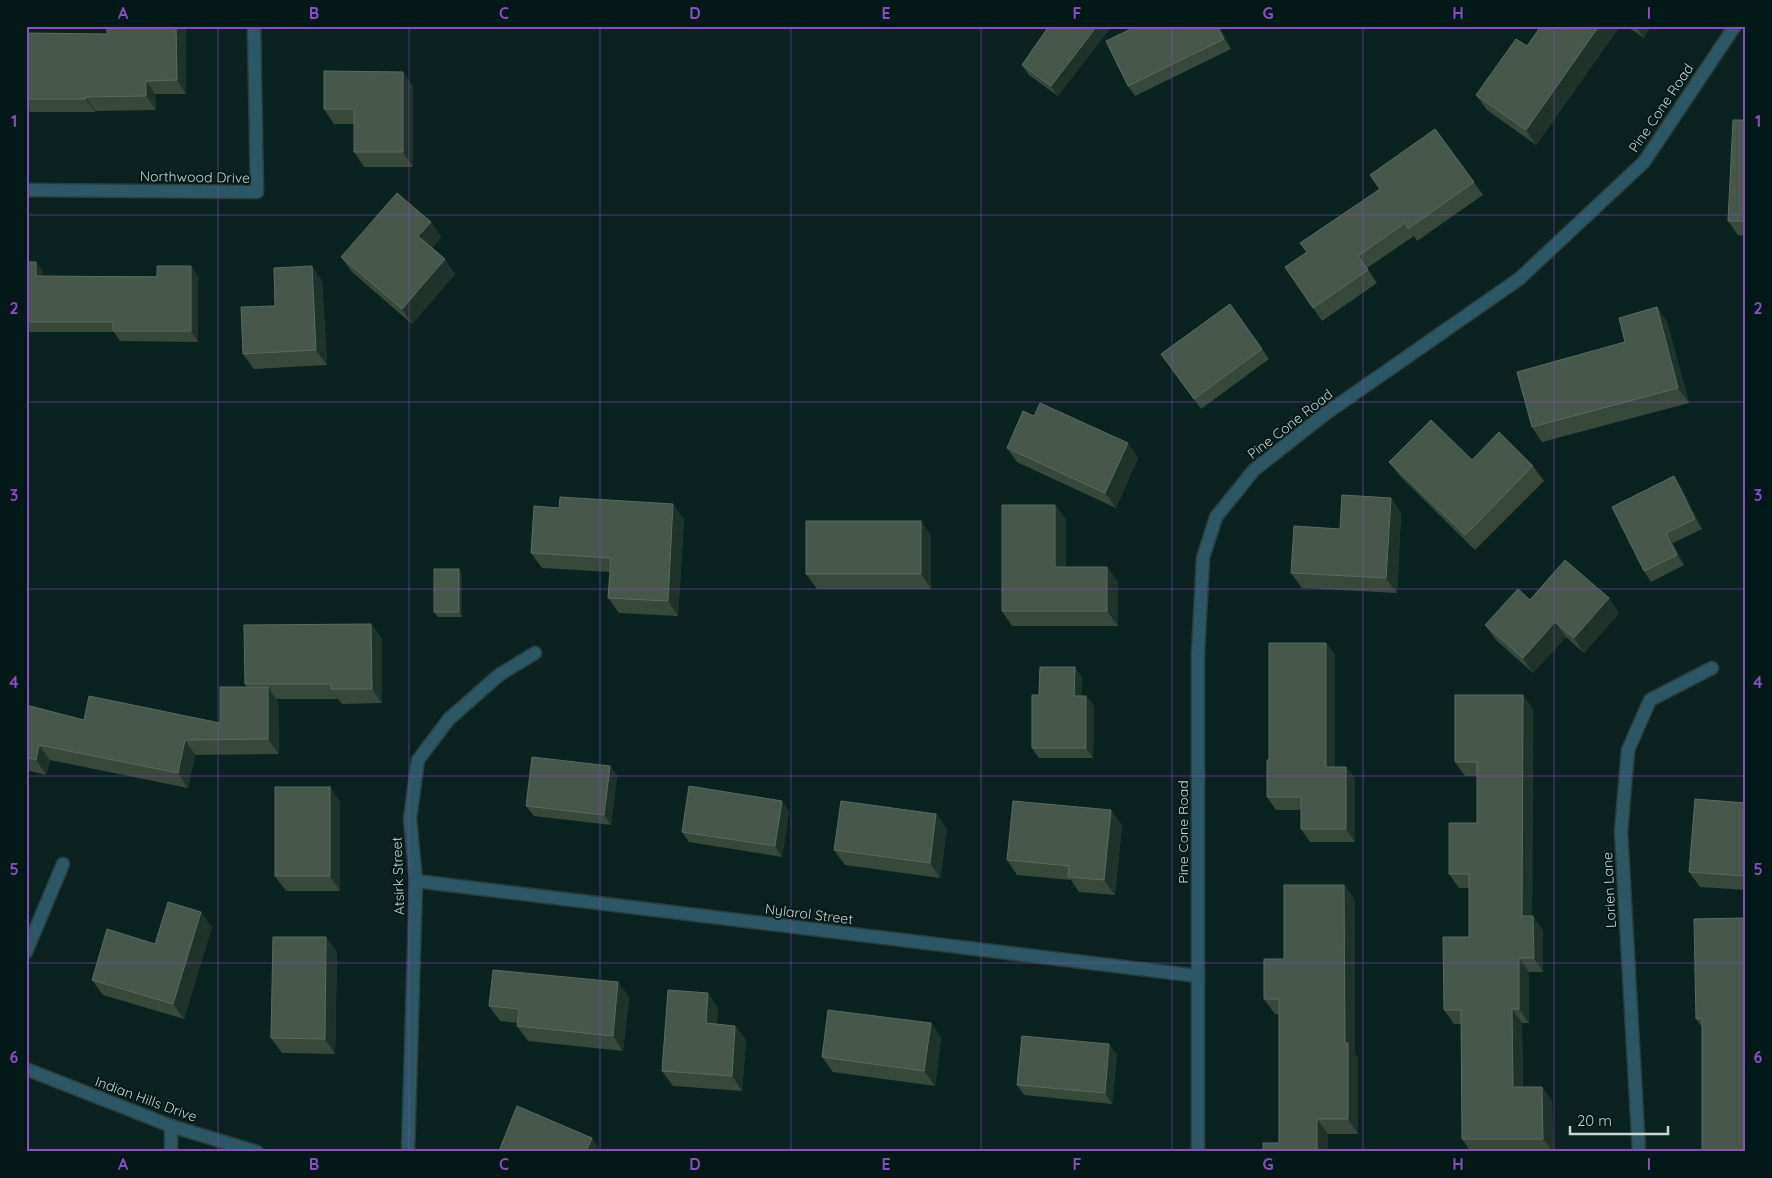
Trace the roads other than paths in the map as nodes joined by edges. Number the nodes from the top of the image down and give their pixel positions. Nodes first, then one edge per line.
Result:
1 (254, 26) edge
2 (1735, 26) edge
3 (26, 190) edge
4 (536, 653) dead end
5 (1712, 668) dead end
6 (63, 864) dead end
7 (416, 881) junction
8 (26, 952) edge
9 (1198, 976) junction
10 (26, 1069) edge
11 (171, 1126) junction
12 (171, 1152) edge
13 (257, 1152) edge
14 (408, 1152) edge
15 (1198, 1152) edge
16 (1638, 1152) edge

1 - 3 street, Northwood Drive
2 - 9 street, Pine Cone Road
4 - 7 street, Atsirk Street
5 - 16 street, Lorien Lane
6 - 8 street
7 - 9 street, Nylarol Street
7 - 14 street, Atsirk Street
9 - 15 street, Pine Cone Road
10 - 11 street, Indian Hills Drive
11 - 12 street
11 - 13 street, Indian Hills Drive

